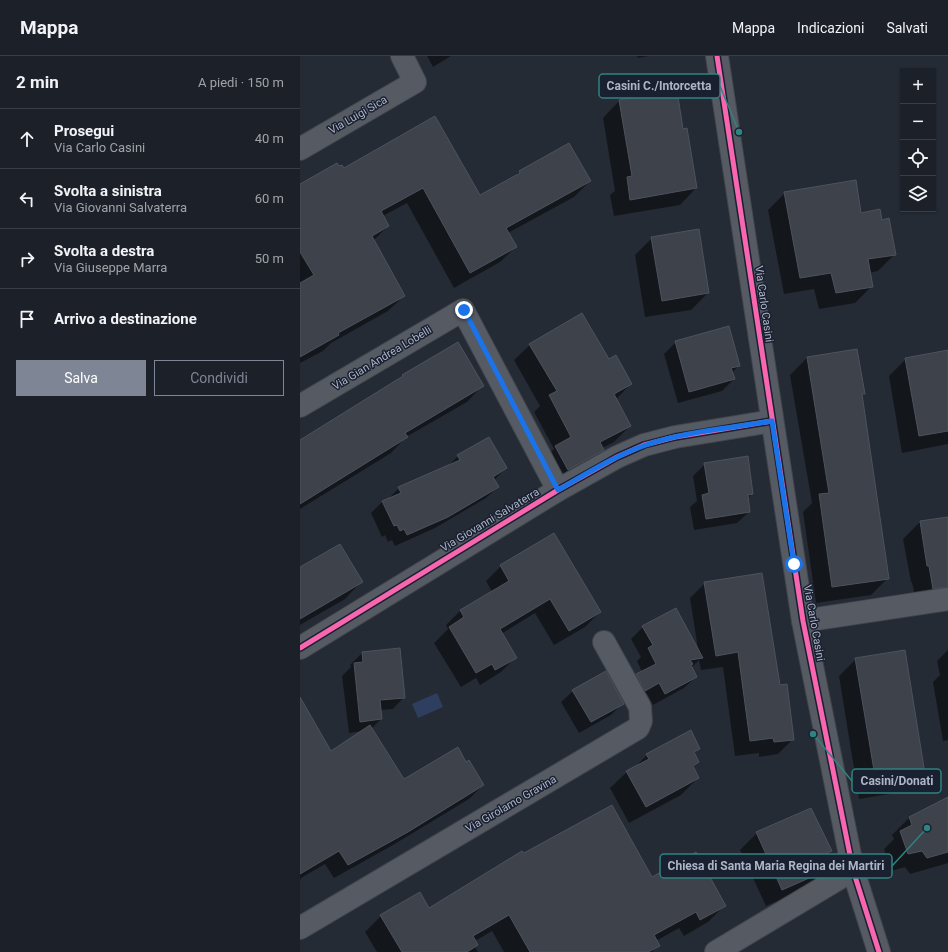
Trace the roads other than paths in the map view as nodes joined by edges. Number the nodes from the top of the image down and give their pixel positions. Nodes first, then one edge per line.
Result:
1 (402, 56) edge
2 (717, 56) edge
3 (300, 149) edge
4 (300, 406) edge
5 (772, 421) junction
6 (558, 490) junction
7 (948, 599) edge
8 (803, 621) junction
9 (604, 642) dead end
10 (300, 648) edge
11 (853, 870) junction
12 (300, 928) edge
13 (716, 952) edge
14 (879, 952) edge

1 - 3 street, Via Luigi Sica
2 - 5 street, Via Carlo Casini
4 - 6 street, Via Gian Andrea Lobelli
5 - 6 street, Via Giovanni Salvaterra
5 - 8 street, Via Carlo Casini
6 - 10 street, Via Giovanni Salvaterra
7 - 8 street
8 - 11 street, Via Carlo Casini
9 - 12 street, Via Girolamo Gravina
11 - 13 street
11 - 14 street, Via Carlo Casini

